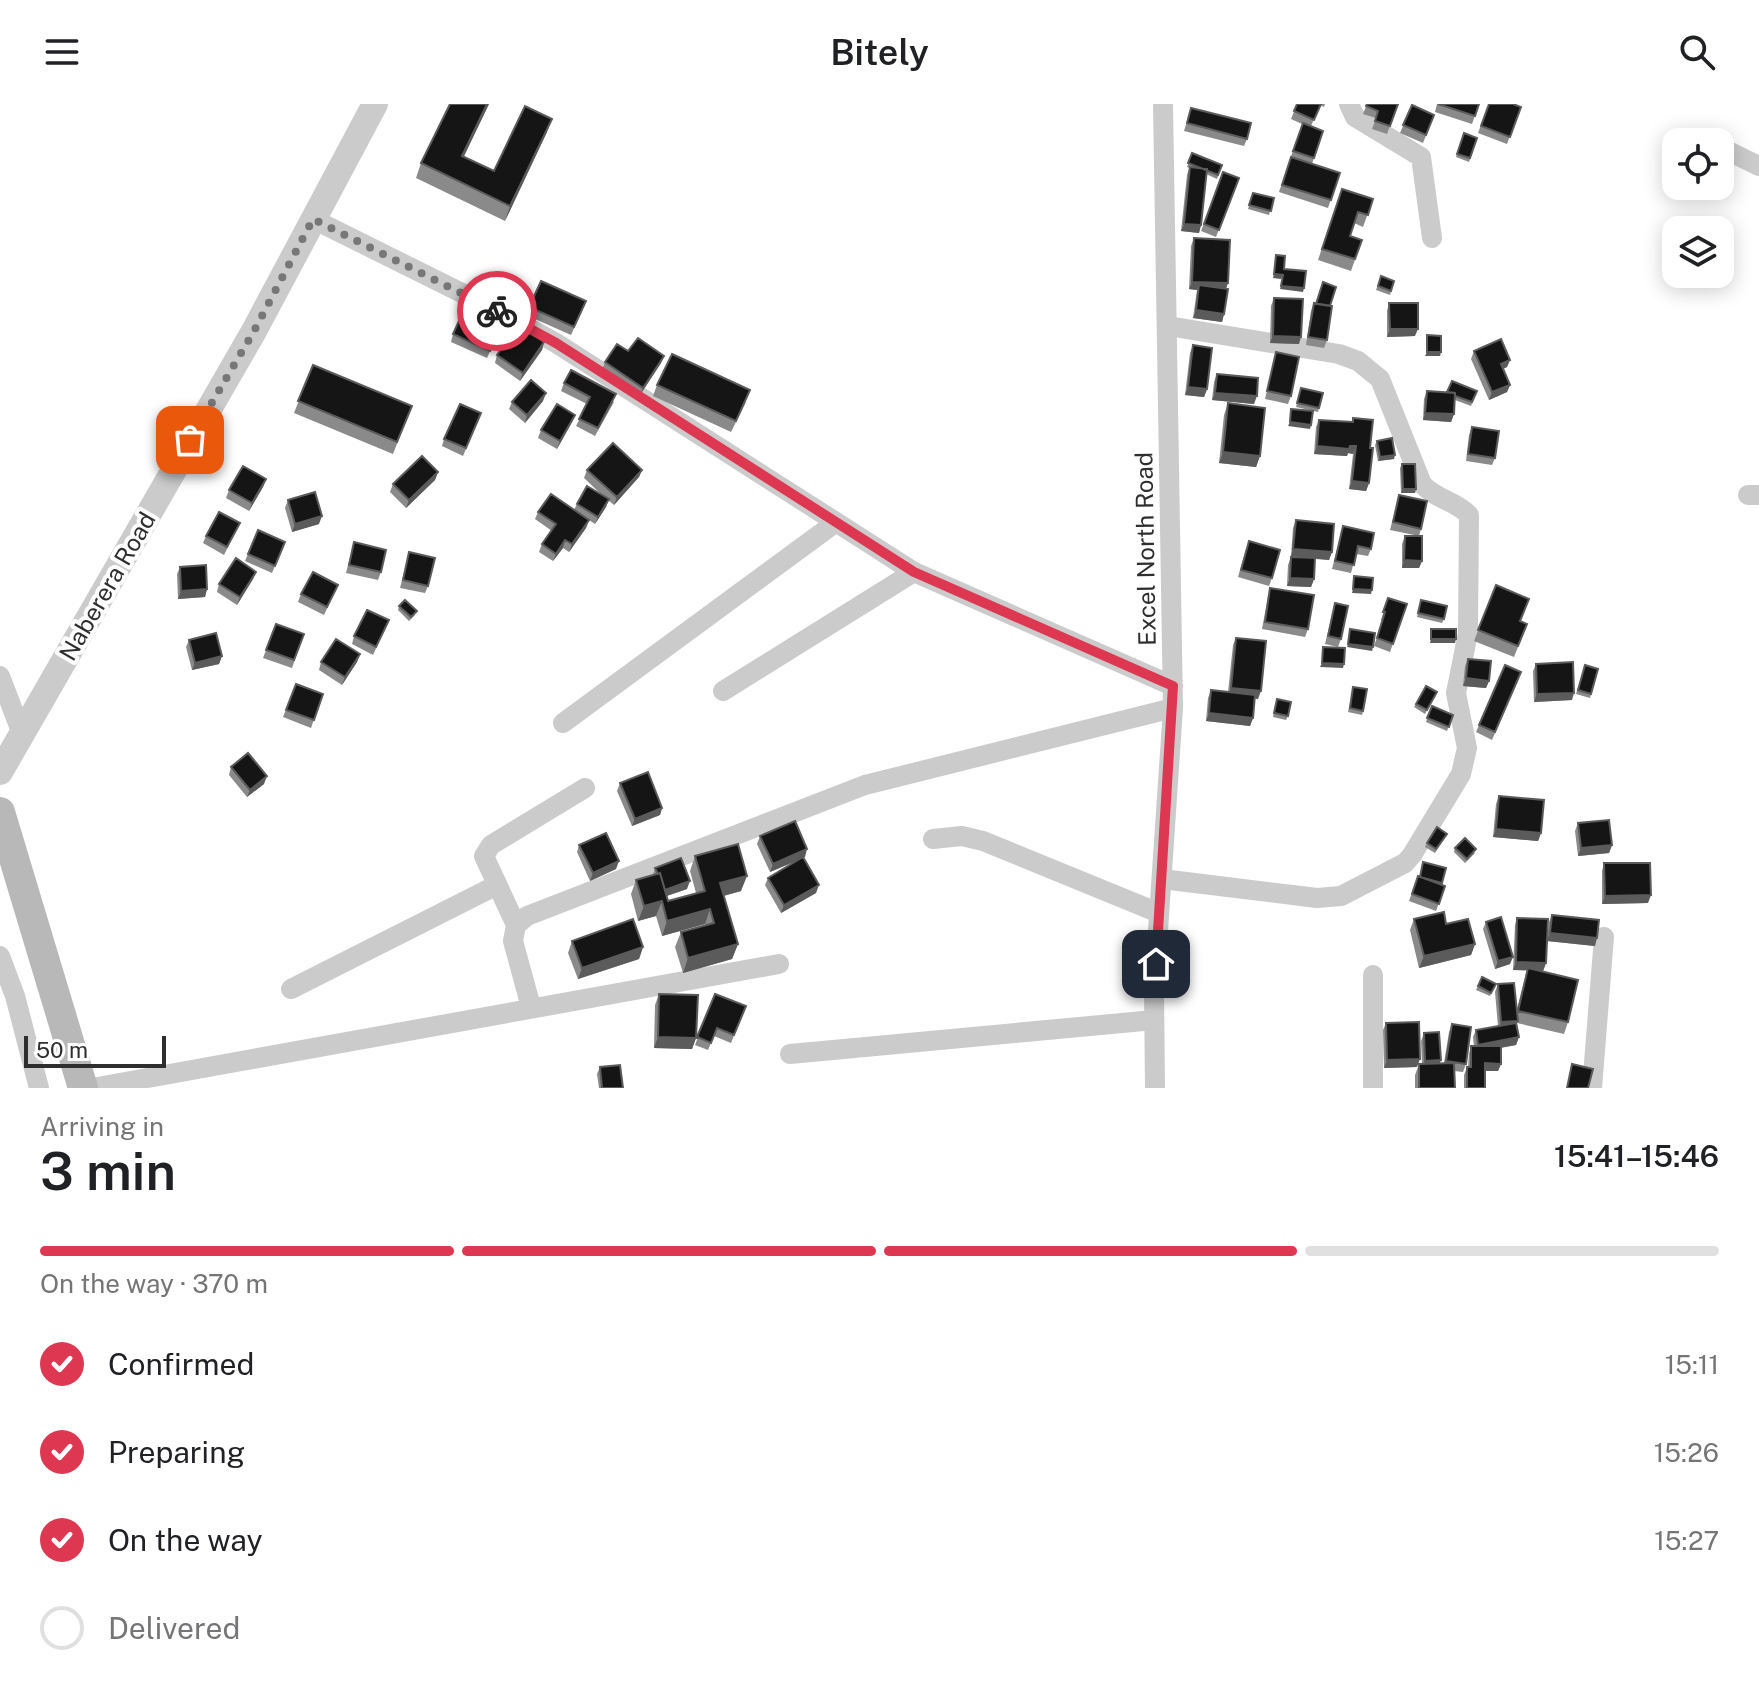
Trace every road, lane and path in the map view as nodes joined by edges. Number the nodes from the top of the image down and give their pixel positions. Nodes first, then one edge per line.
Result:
1 (375, 104) edge
2 (1163, 104) edge
3 (1349, 104) edge
4 (1734, 154) edge
5 (1759, 166) edge
6 (313, 219) junction
7 (1432, 238) dead end
8 (1168, 326) junction
9 (835, 523) junction
10 (914, 572) junction
11 (0, 676) edge
12 (1173, 686) junction
13 (723, 691) dead end
14 (1173, 708) junction
15 (563, 723) dead end
16 (22, 734) junction
17 (0, 772) edge
18 (585, 788) dead end
19 (0, 812) edge
20 (933, 839) dead end
21 (1162, 879) junction
22 (497, 885) junction
23 (1159, 913) junction
24 (516, 925) junction
25 (1604, 937) dead end
26 (0, 956) edge
27 (779, 964) dead end
28 (1373, 975) dead end
29 (291, 989) dead end
30 (531, 1007) junction
31 (1154, 1020) junction
32 (790, 1054) dead end
33 (39, 1088) edge
34 (83, 1088) edge
35 (92, 1088) edge
36 (1155, 1088) edge
37 (1373, 1088) edge
38 (1592, 1088) edge

1 - 6 street, Naberera Road
2 - 8 street, Excel North Road
3 - 7 street
4 - 5 street
6 - 9 street
6 - 16 street, Naberera Road
8 - 12 street, Excel North Road
8 - 21 street
9 - 10 street
9 - 15 street
10 - 12 street
10 - 13 street
11 - 16 street
12 - 14 street, Excel North Road
14 - 21 street, Excel North Road
14 - 24 street
16 - 17 street, Naberera Road
18 - 22 street
19 - 34 main road
20 - 23 street
21 - 23 street, Excel North Road
22 - 24 street
22 - 29 street
23 - 31 street, Excel North Road
24 - 30 street
25 - 38 street
26 - 33 street
27 - 30 street
28 - 37 street
30 - 35 street
31 - 32 street
31 - 36 street, Excel North Road

